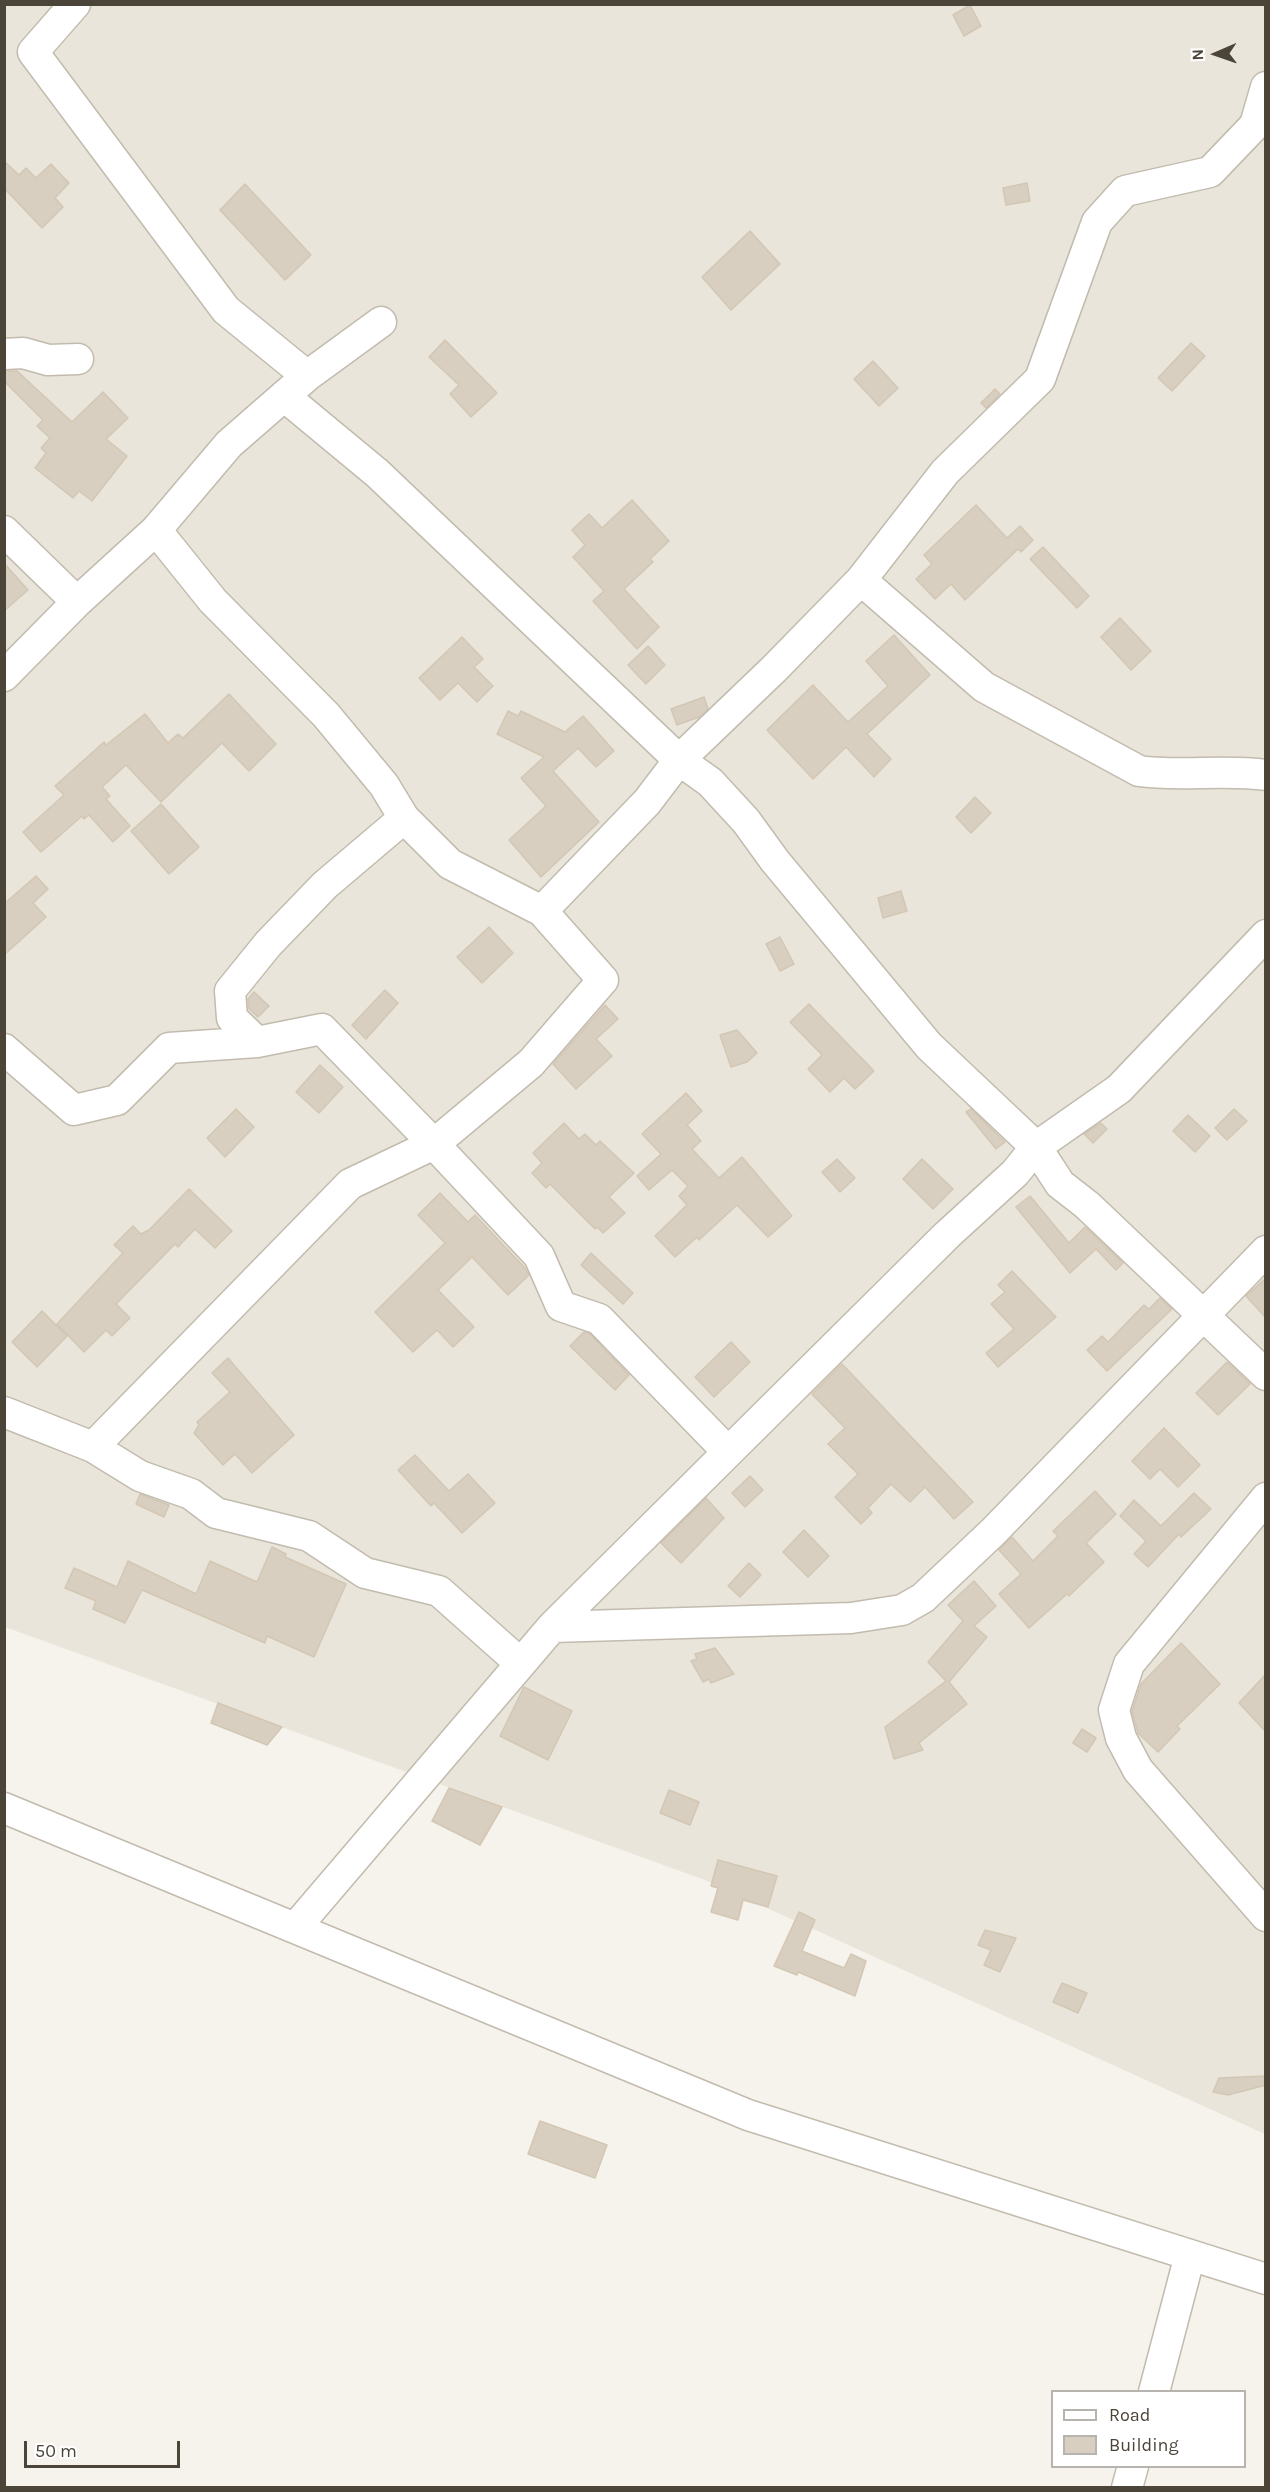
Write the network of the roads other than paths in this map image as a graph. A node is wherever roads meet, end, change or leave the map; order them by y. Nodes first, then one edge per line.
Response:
1 (75, 4) edge
2 (1266, 87) edge
3 (381, 322) dead end
4 (4, 354) edge
5 (78, 359) dead end
6 (307, 376) junction
7 (284, 396) junction
8 (156, 530) junction
9 (4, 531) edge
10 (861, 580) junction
11 (77, 602) junction
12 (4, 676) edge
13 (679, 760) junction
14 (1266, 776) edge
15 (404, 818) junction
16 (543, 911) junction
17 (1266, 935) edge
18 (257, 1042) junction
19 (4, 1049) edge
20 (434, 1143) junction
21 (1036, 1147) junction
22 (1266, 1251) edge
23 (1203, 1313) junction
24 (1266, 1375) edge
25 (4, 1412) edge
26 (93, 1447) junction
27 (728, 1452) junction
28 (1266, 1498) edge
29 (552, 1627) junction
30 (520, 1664) junction
31 (4, 1808) edge
32 (1266, 1916) edge
33 (296, 1927) junction
34 (1190, 2255) junction
35 (1266, 2279) edge
36 (1154, 2390) edge
37 (1132, 2468) edge
38 (1127, 2487) edge

1 - 6 street
2 - 10 street
3 - 6 street
4 - 5 street
6 - 7 street
7 - 8 street
7 - 13 street
8 - 11 street
8 - 15 street
9 - 11 street
10 - 13 street
10 - 14 street
11 - 12 street
13 - 16 street
13 - 21 street
15 - 16 street
15 - 18 street
16 - 20 street
17 - 21 street
18 - 19 street
18 - 20 street
20 - 26 street
20 - 27 street
21 - 23 street
21 - 27 street
22 - 23 street
23 - 24 street
23 - 29 street
25 - 26 street
26 - 30 street
27 - 29 street
28 - 32 street
29 - 30 street
30 - 33 street
31 - 33 street
33 - 34 street
34 - 35 street
34 - 36 street
37 - 38 street

